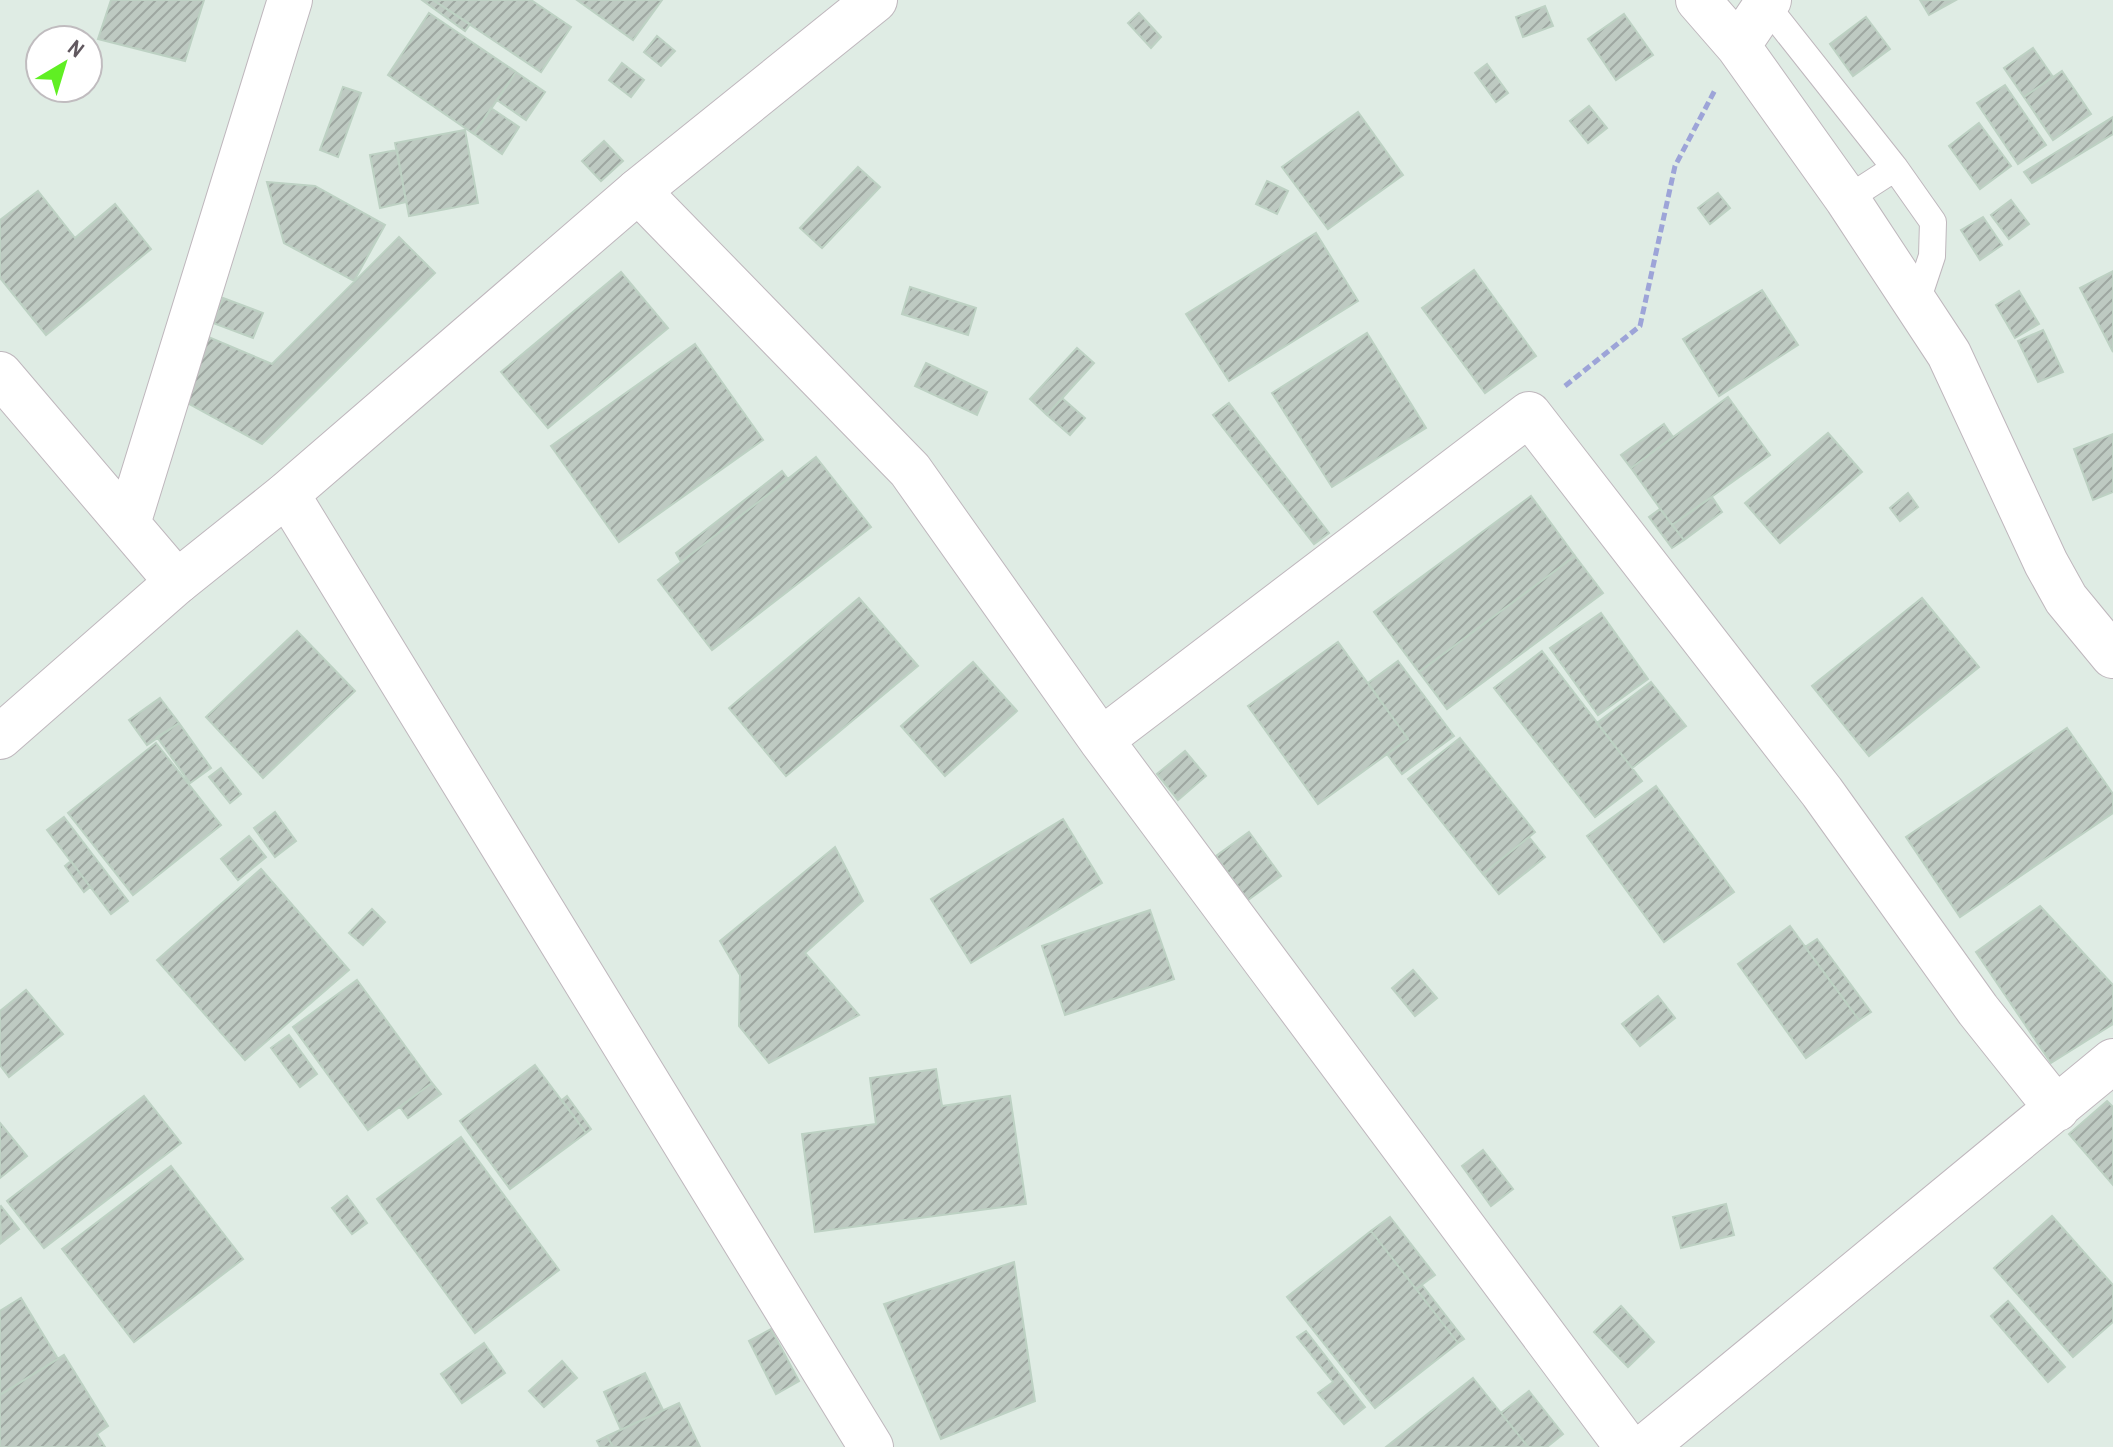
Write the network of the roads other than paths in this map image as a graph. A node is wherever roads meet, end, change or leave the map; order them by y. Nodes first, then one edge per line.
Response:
1 (290, 0) edge
2 (875, 0) edge
3 (1698, 0) edge
4 (1767, 2) edge
5 (1738, 46) junction
6 (1895, 168) junction
7 (638, 191) junction
8 (1847, 199) junction
9 (1916, 304) junction
10 (0, 374) edge
11 (287, 494) junction
12 (128, 524) junction
13 (177, 582) junction
14 (2113, 656) edge
15 (0, 737) edge
16 (1101, 740) junction
17 (2113, 1061) edge
18 (2057, 1109) junction
19 (871, 1447) edge
20 (1627, 1447) edge
21 (1645, 1447) edge

1 - 12 street
2 - 7 street
3 - 5 street
4 - 5 street
4 - 6 lane
5 - 8 street
6 - 8 lane
6 - 9 lane
7 - 11 street
7 - 16 street
8 - 9 street
9 - 14 street
10 - 12 street
11 - 13 street
11 - 19 street
12 - 13 street
13 - 15 street
16 - 18 street
16 - 20 street
17 - 18 street
18 - 21 street

